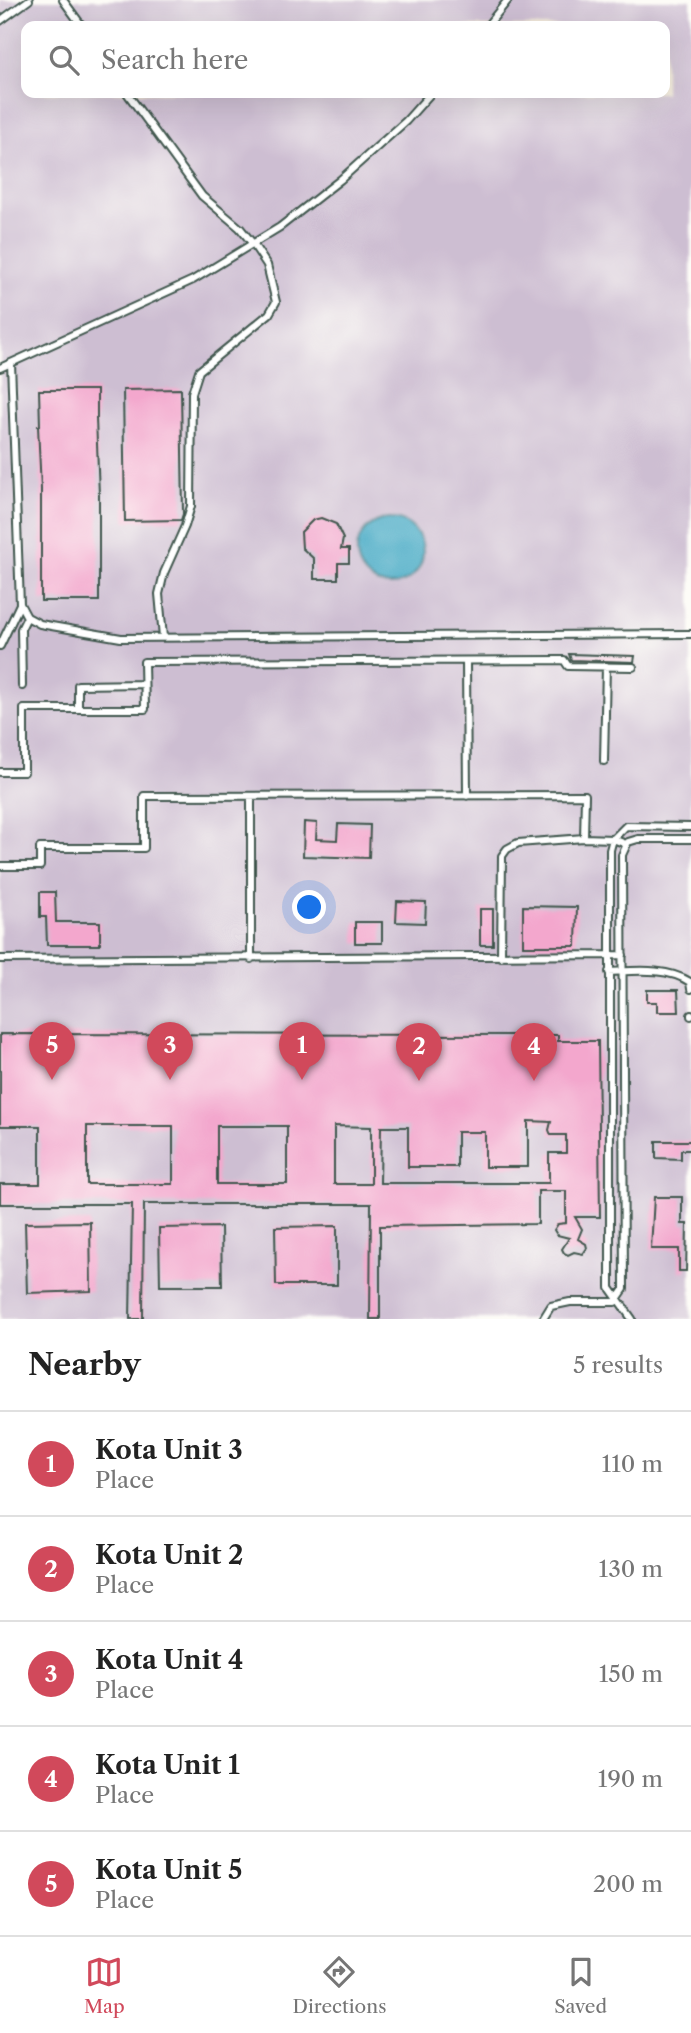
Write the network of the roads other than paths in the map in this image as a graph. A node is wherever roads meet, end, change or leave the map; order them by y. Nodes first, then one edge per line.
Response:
1 (29, 0) edge
2 (63, 0) edge
3 (505, 1) edge
4 (0, 21) edge
5 (78, 21) edge
6 (491, 21) edge
7 (131, 98) edge
8 (427, 98) edge
9 (253, 244) junction
10 (11, 363) junction
11 (0, 368) edge
12 (20, 604) junction
13 (27, 617) junction
14 (691, 634) edge
15 (163, 637) junction
16 (0, 646) edge
17 (466, 661) junction
18 (606, 666) junction
19 (633, 667) dead end
20 (145, 684) junction
21 (22, 686) dead end
22 (78, 709) junction
23 (604, 761) dead end
24 (0, 772) edge
25 (251, 796) junction
26 (467, 796) junction
27 (691, 827) edge
28 (584, 838) junction
29 (613, 839) junction
30 (691, 839) edge
31 (626, 844) junction
32 (0, 866) edge
33 (609, 955) junction
34 (623, 955) junction
35 (501, 957) junction
36 (251, 958) junction
37 (0, 959) edge
38 (609, 972) junction
39 (624, 972) junction
40 (691, 989) edge
41 (619, 1298) junction
42 (543, 1319) edge
43 (632, 1319) edge

1 - 4 lane
2 - 5 lane
3 - 6 lane
7 - 9 lane
8 - 9 lane
9 - 10 lane
9 - 15 lane
10 - 11 lane
10 - 12 lane
12 - 13 lane
12 - 16 lane
13 - 15 lane
13 - 21 lane
14 - 15 lane
17 - 18 lane
17 - 20 lane
17 - 26 lane
18 - 19 lane
18 - 23 lane
20 - 22 lane
20 - 22 lane
22 - 24 lane
25 - 26 lane
25 - 32 lane
25 - 36 lane
26 - 28 lane
27 - 29 lane
28 - 29 lane
28 - 35 lane
29 - 31 lane
29 - 33 lane
30 - 31 lane
31 - 34 lane
33 - 34 lane
33 - 35 lane
33 - 38 lane
34 - 39 lane
35 - 36 lane
36 - 37 lane
38 - 39 lane
38 - 41 lane
39 - 40 lane
39 - 41 lane
41 - 42 lane
41 - 43 lane

